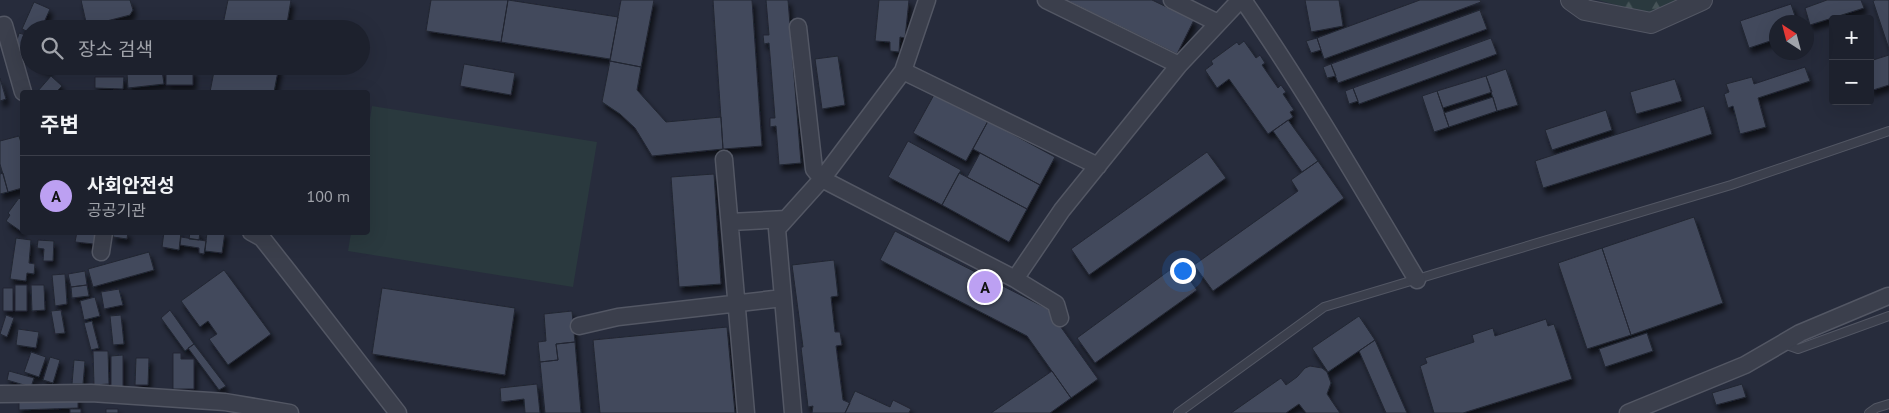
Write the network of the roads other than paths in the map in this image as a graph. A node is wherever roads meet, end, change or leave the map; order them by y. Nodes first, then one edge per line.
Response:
1 (927, 0) edge
2 (1046, 0) edge
3 (1172, 0) edge
4 (1241, 0) edge
5 (1570, 0) edge
6 (1702, 0) edge
7 (1218, 23) junction
8 (0, 26) edge
9 (798, 27) dead end
10 (1179, 64) junction
11 (903, 71) junction
12 (22, 90) edge
13 (1889, 131) edge
14 (724, 159) dead end
15 (1098, 166) junction
16 (822, 179) junction
17 (786, 219) junction
18 (730, 222) junction
19 (104, 235) edge
20 (256, 235) edge
21 (101, 252) dead end
22 (1015, 279) junction
23 (1417, 280) junction
24 (1888, 296) edge
25 (783, 298) junction
26 (738, 303) junction
27 (1889, 316) edge
28 (1060, 318) dead end
29 (579, 326) dead end
30 (1782, 343) junction
31 (0, 394) edge
32 (1889, 404) edge
33 (290, 413) edge
34 (398, 413) edge
35 (746, 413) edge
36 (793, 413) edge
37 (1178, 413) edge
38 (1628, 413) edge
39 (1869, 413) edge

1 - 11 street
2 - 10 street
3 - 7 street
4 - 7 street
4 - 23 street
5 - 6 street
7 - 10 street
8 - 12 street
9 - 16 street
10 - 15 street
11 - 15 street
11 - 16 street
13 - 23 lane
14 - 18 street
15 - 22 street
16 - 17 street
16 - 22 street
17 - 18 street
17 - 25 street
18 - 26 street
19 - 21 street
20 - 34 street
22 - 28 street
23 - 37 lane
24 - 30 street
25 - 26 street
25 - 36 street
26 - 29 street
26 - 35 street
27 - 30 lane
30 - 38 street
31 - 33 street
32 - 39 lane

